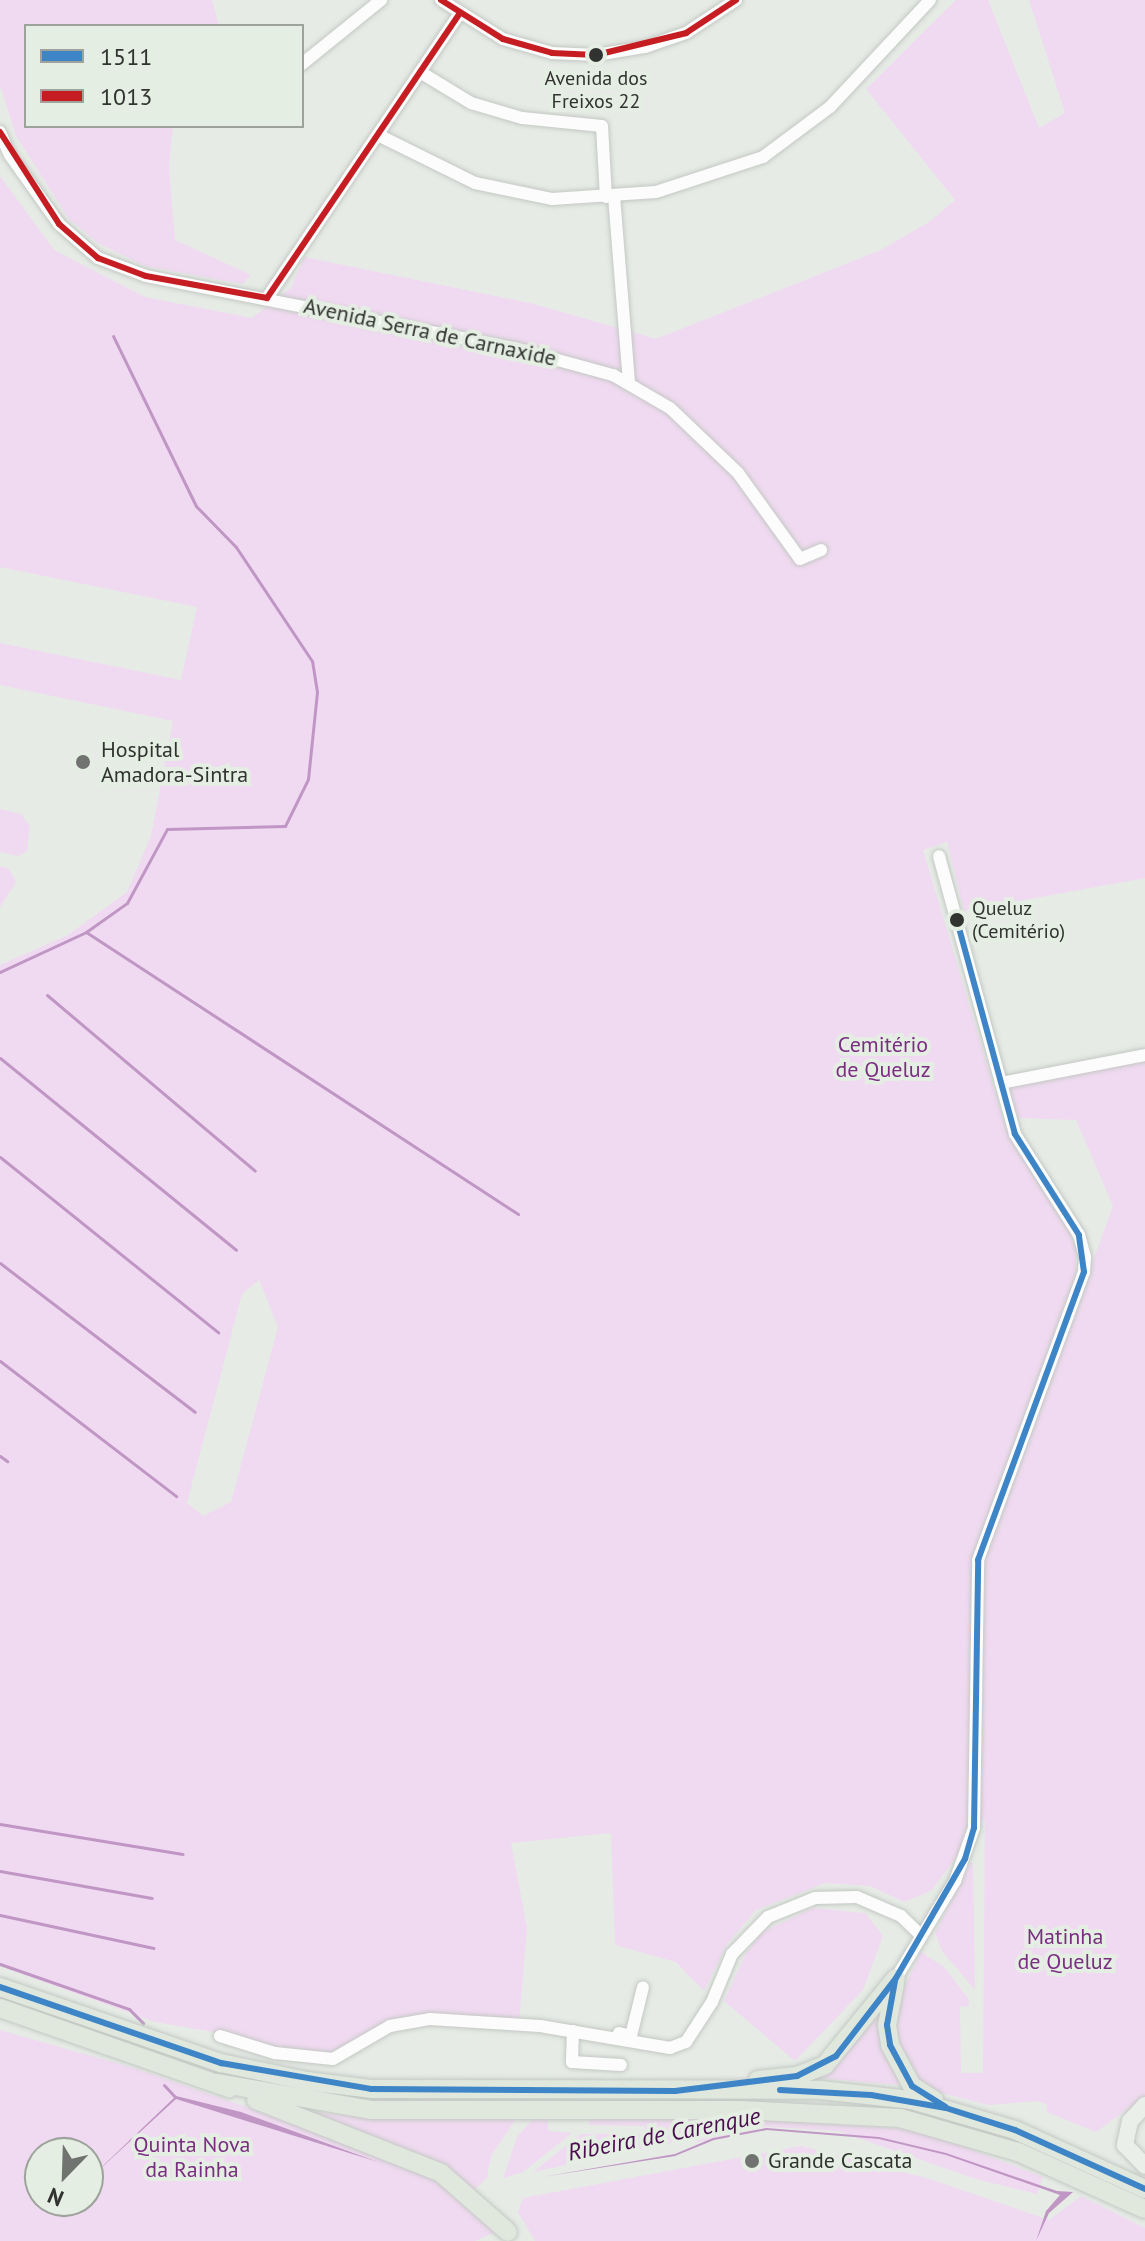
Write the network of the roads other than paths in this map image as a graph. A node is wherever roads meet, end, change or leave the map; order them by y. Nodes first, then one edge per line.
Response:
1 (381, 0) edge
2 (441, 0) edge
3 (736, 0) edge
4 (930, 0) edge
5 (459, 14) junction
6 (304, 62) edge
7 (420, 72) junction
8 (0, 132) edge
9 (378, 135) junction
10 (610, 197) junction
11 (267, 298) junction
12 (629, 383) junction
13 (821, 550) dead end
14 (939, 856) dead end
15 (1145, 1055) edge
16 (1001, 1083) junction
17 (921, 1935) junction
18 (896, 1978) junction
19 (0, 1987) edge
20 (643, 1987) dead end
21 (0, 2008) edge
22 (601, 2028) dead end
23 (573, 2031) junction
24 (220, 2036) dead end
25 (621, 2065) dead end
26 (218, 2083) junction
27 (675, 2091) junction
28 (1145, 2105) edge
29 (946, 2108) junction
30 (1145, 2166) edge
31 (1145, 2189) edge
32 (1145, 2209) edge
33 (511, 2236) edge

1 - 6 street
2 - 5 street
3 - 5 street
4 - 10 street
5 - 7 street
7 - 9 street
7 - 10 street
8 - 11 street, Avenida Serra de Carnaxide
9 - 10 street
9 - 11 street
10 - 12 street
11 - 12 street, Avenida Serra de Carnaxide
12 - 13 street, Avenida Serra de Carnaxide
14 - 16 street
15 - 16 street
16 - 17 street
17 - 18 street
17 - 23 street
18 - 27 highway
18 - 29 highway
19 - 27 highway
20 - 22 street
21 - 26 highway
23 - 24 street
23 - 25 street
26 - 32 highway
26 - 33 highway
27 - 29 highway
28 - 30 main road
29 - 31 highway

